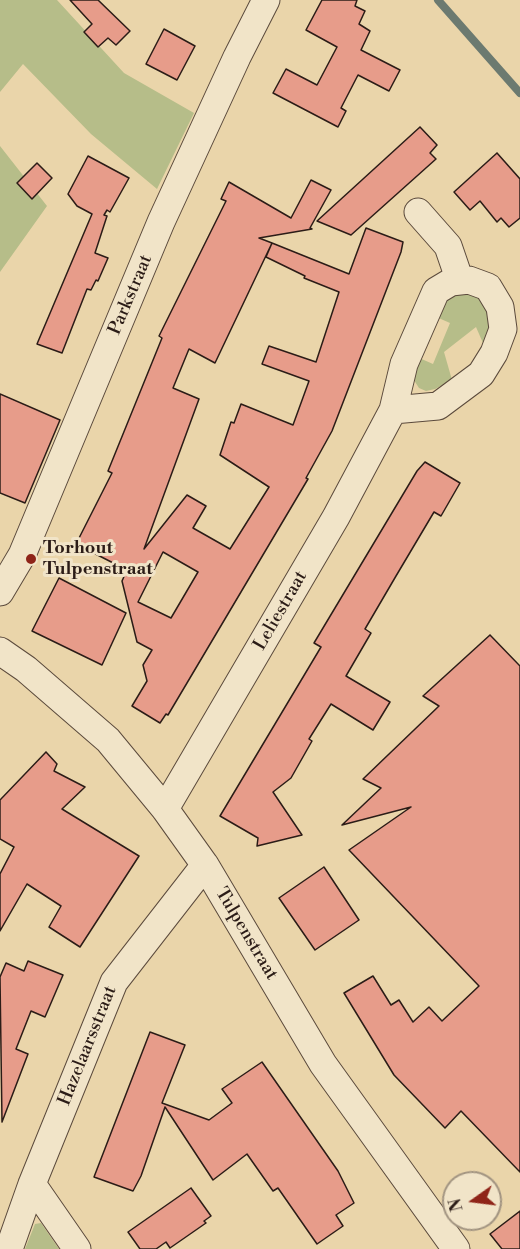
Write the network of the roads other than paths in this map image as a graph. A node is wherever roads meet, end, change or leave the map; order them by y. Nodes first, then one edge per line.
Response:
1 (266, 0) edge
2 (418, 212) dead end
3 (460, 281) junction
4 (393, 410) junction
5 (0, 592) edge
6 (0, 651) edge
7 (165, 809) junction
8 (205, 865) junction
9 (32, 1184) junction
10 (9, 1249) edge
11 (77, 1249) edge
12 (456, 1249) edge

1 - 5 street, Parkstraat
2 - 3 street
3 - 4 street, Leliestraat
3 - 4 street
4 - 7 street, Leliestraat
6 - 7 street, Tulpenstraat
7 - 8 street, Tulpenstraat
8 - 9 street, Hazelaarsstraat
8 - 12 street, Tulpenstraat
9 - 10 street, Hazelaarsstraat
9 - 11 street

